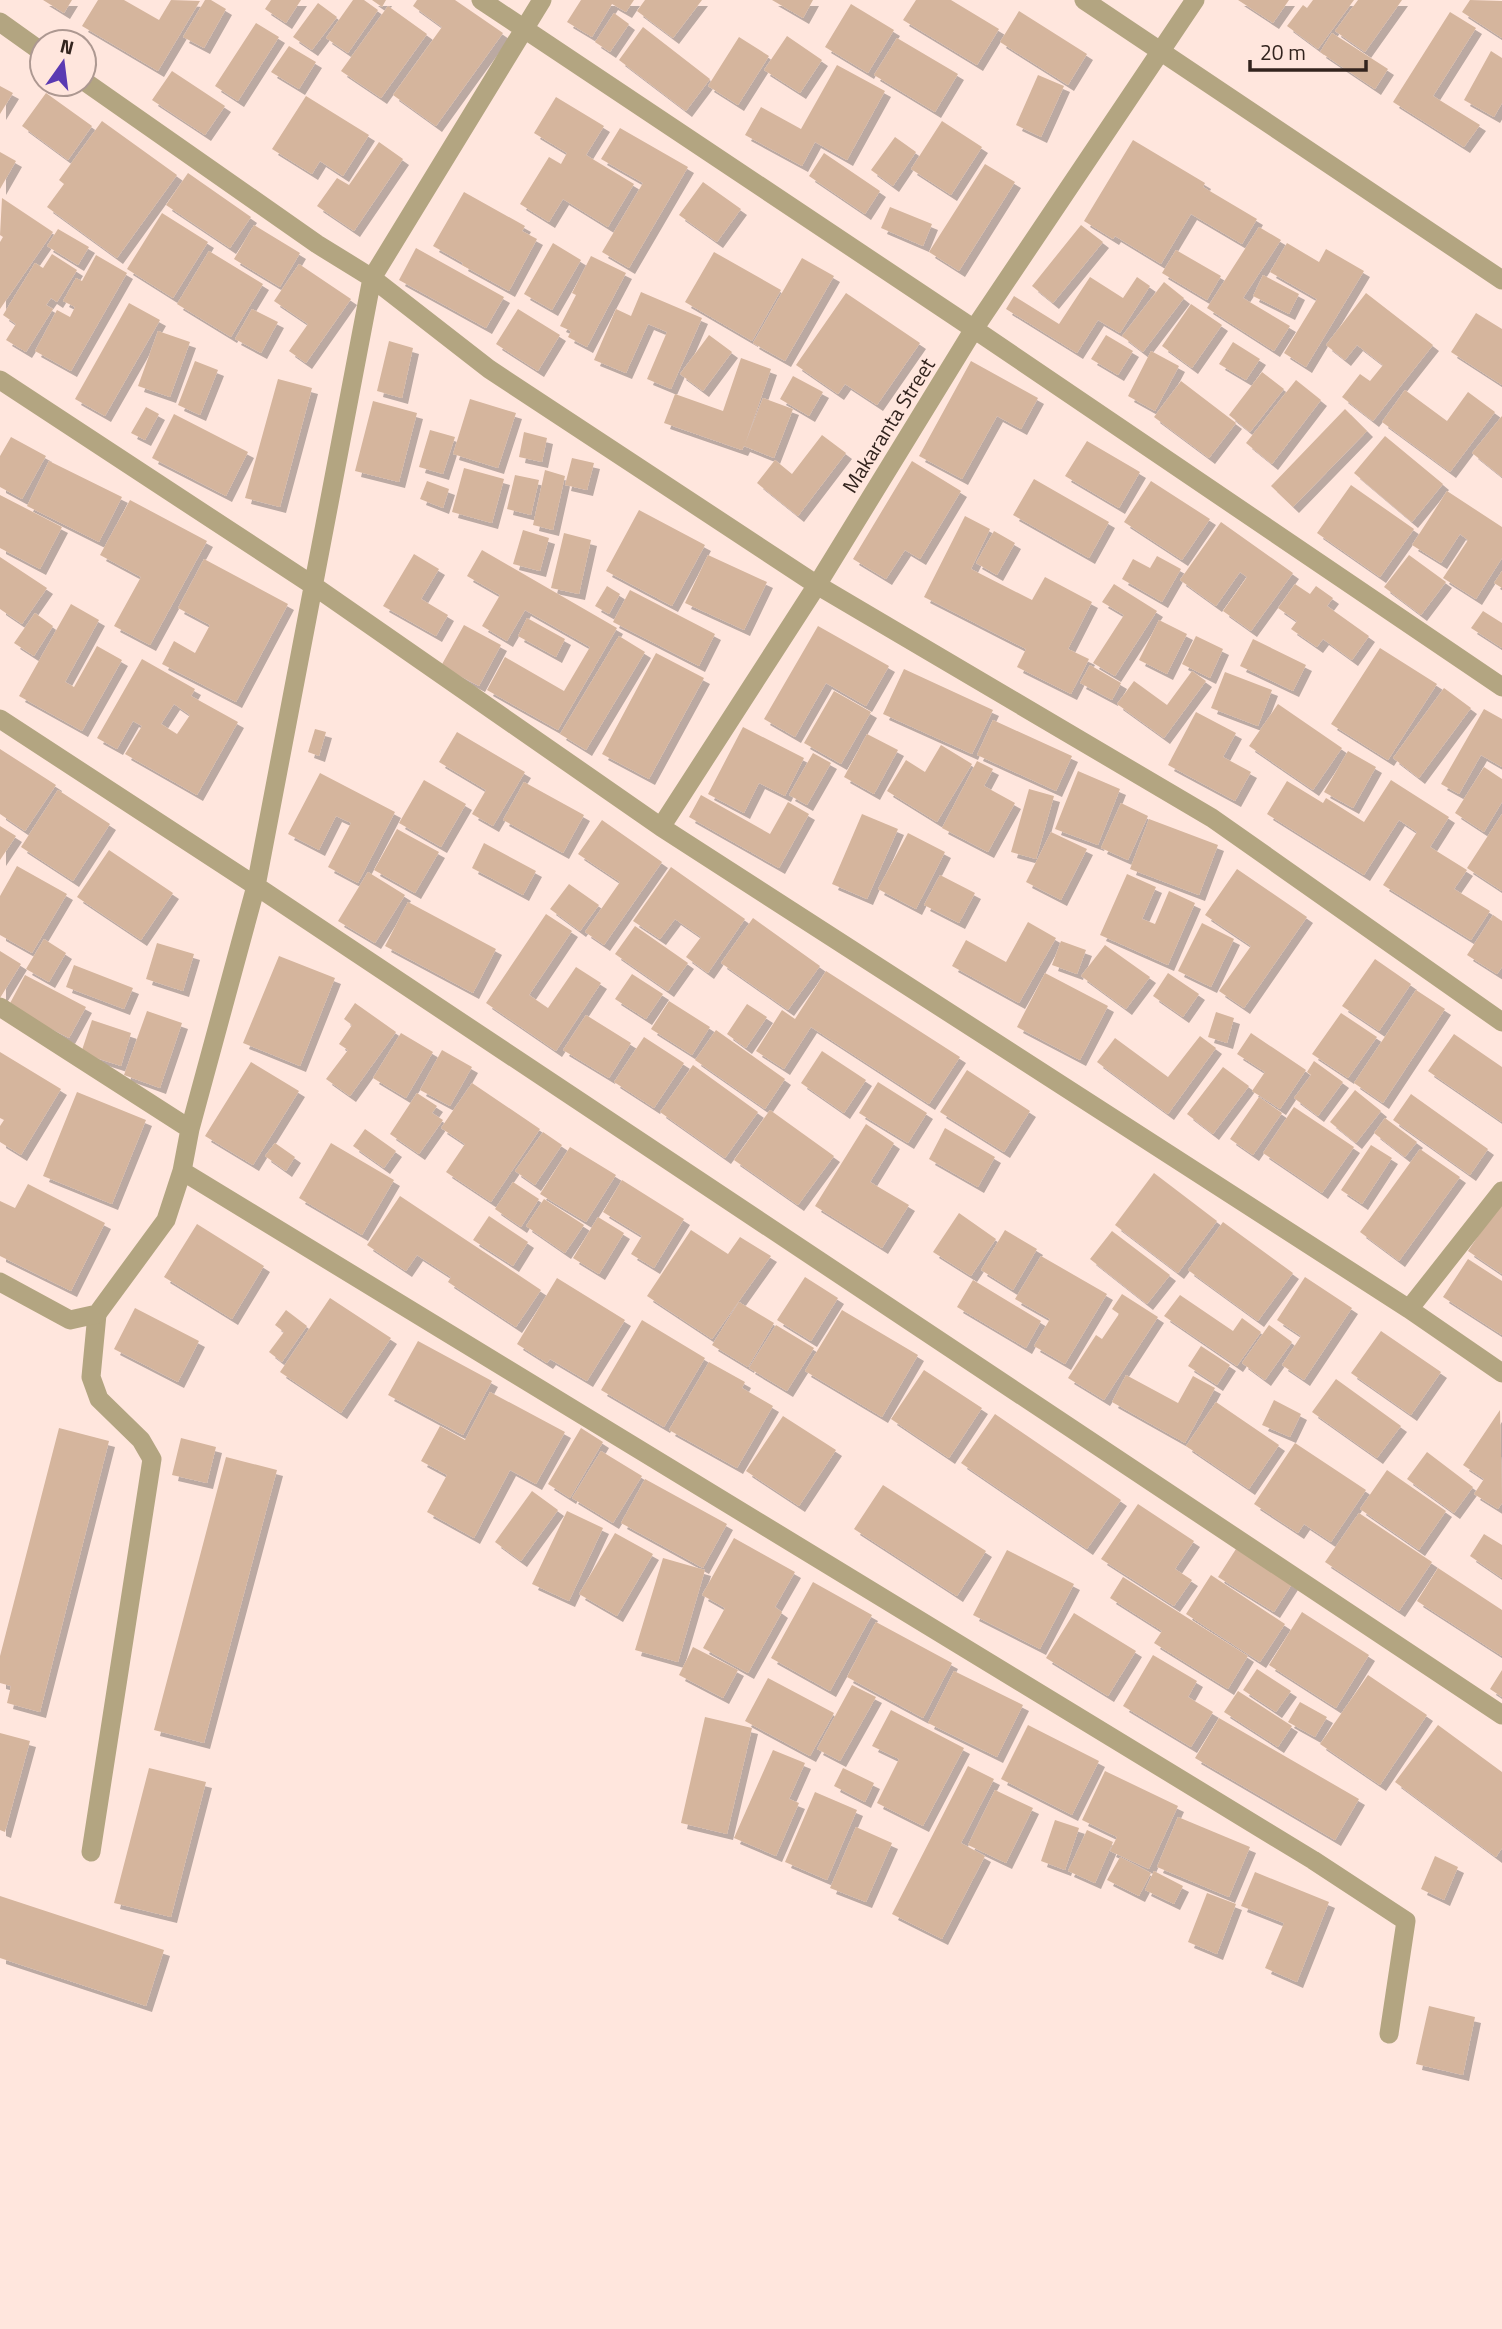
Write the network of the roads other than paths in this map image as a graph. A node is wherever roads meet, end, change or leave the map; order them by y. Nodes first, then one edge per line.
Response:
1 (481, 0) edge
2 (542, 0) edge
3 (1084, 0) edge
4 (1195, 0) edge
5 (0, 22) edge
6 (523, 29) junction
7 (28, 42) edge
8 (1161, 52) junction
9 (98, 91) edge
10 (372, 278) junction
11 (1502, 280) edge
12 (974, 329) junction
13 (0, 380) edge
14 (817, 585) junction
15 (314, 586) junction
16 (1502, 687) edge
17 (0, 719) edge
18 (661, 827) junction
19 (256, 886) junction
20 (0, 1007) edge
21 (1502, 1022) edge
22 (190, 1129) junction
23 (183, 1171) junction
24 (1502, 1191) edge
25 (0, 1282) edge
26 (1409, 1309) junction
27 (97, 1314) junction
28 (1502, 1373) edge
29 (1502, 1715) edge
30 (91, 1852) dead end
31 (1389, 2034) dead end

1 - 6 street
2 - 6 street
3 - 8 street
4 - 8 street, Makaranta Street
5 - 7 street
6 - 10 street
6 - 12 street
8 - 11 street
8 - 12 street, Makaranta Street
9 - 10 street
10 - 14 street
10 - 15 street
12 - 14 street, Makaranta Street
12 - 16 street
13 - 15 street
14 - 18 street, Makaranta Street
14 - 21 street
15 - 18 street
15 - 19 street
17 - 19 street
18 - 26 street
19 - 22 street
19 - 29 street
20 - 22 street
22 - 23 street
23 - 27 street
23 - 31 street
24 - 26 street
25 - 27 street
26 - 28 street
27 - 30 street

